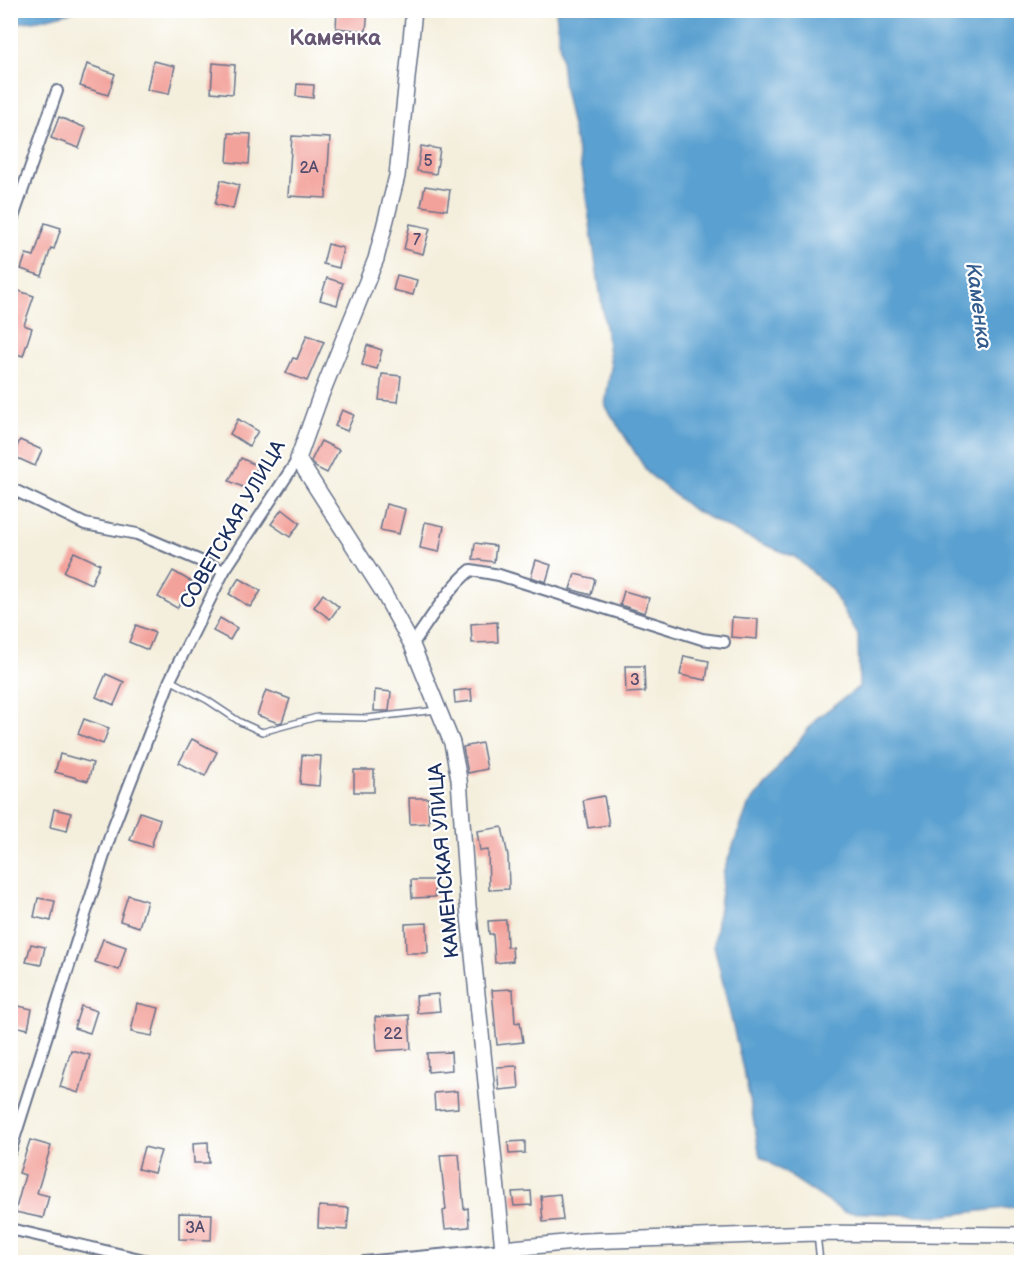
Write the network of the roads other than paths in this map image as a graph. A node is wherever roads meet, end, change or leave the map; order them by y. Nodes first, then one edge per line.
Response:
1 (414, 10) edge
2 (57, 91) dead end
3 (10, 226) edge
4 (298, 459) junction
5 (10, 488) edge
6 (224, 571) junction
7 (724, 642) dead end
8 (412, 645) junction
9 (170, 680) junction
10 (439, 709) junction
11 (10, 1152) edge
12 (10, 1229) edge
13 (816, 1233) junction
14 (1022, 1235) edge
15 (503, 1256) edge
16 (153, 1263) edge
17 (364, 1263) edge
18 (820, 1263) edge

1 - 4 street, СОВЕТСКАЯ УЛИЦА
2 - 3 street
4 - 6 street, СОВЕТСКАЯ УЛИЦА
4 - 8 street, КАМЕНСКАЯ УЛИЦА
5 - 6 street
6 - 9 street, СОВЕТСКАЯ УЛИЦА
7 - 8 street
8 - 10 street, КАМЕНСКАЯ УЛИЦА
9 - 10 lane
9 - 11 street, СОВЕТСКАЯ УЛИЦА
10 - 15 street, КАМЕНСКАЯ УЛИЦА
12 - 16 street
13 - 14 street
13 - 15 street
13 - 18 lane
15 - 17 street

